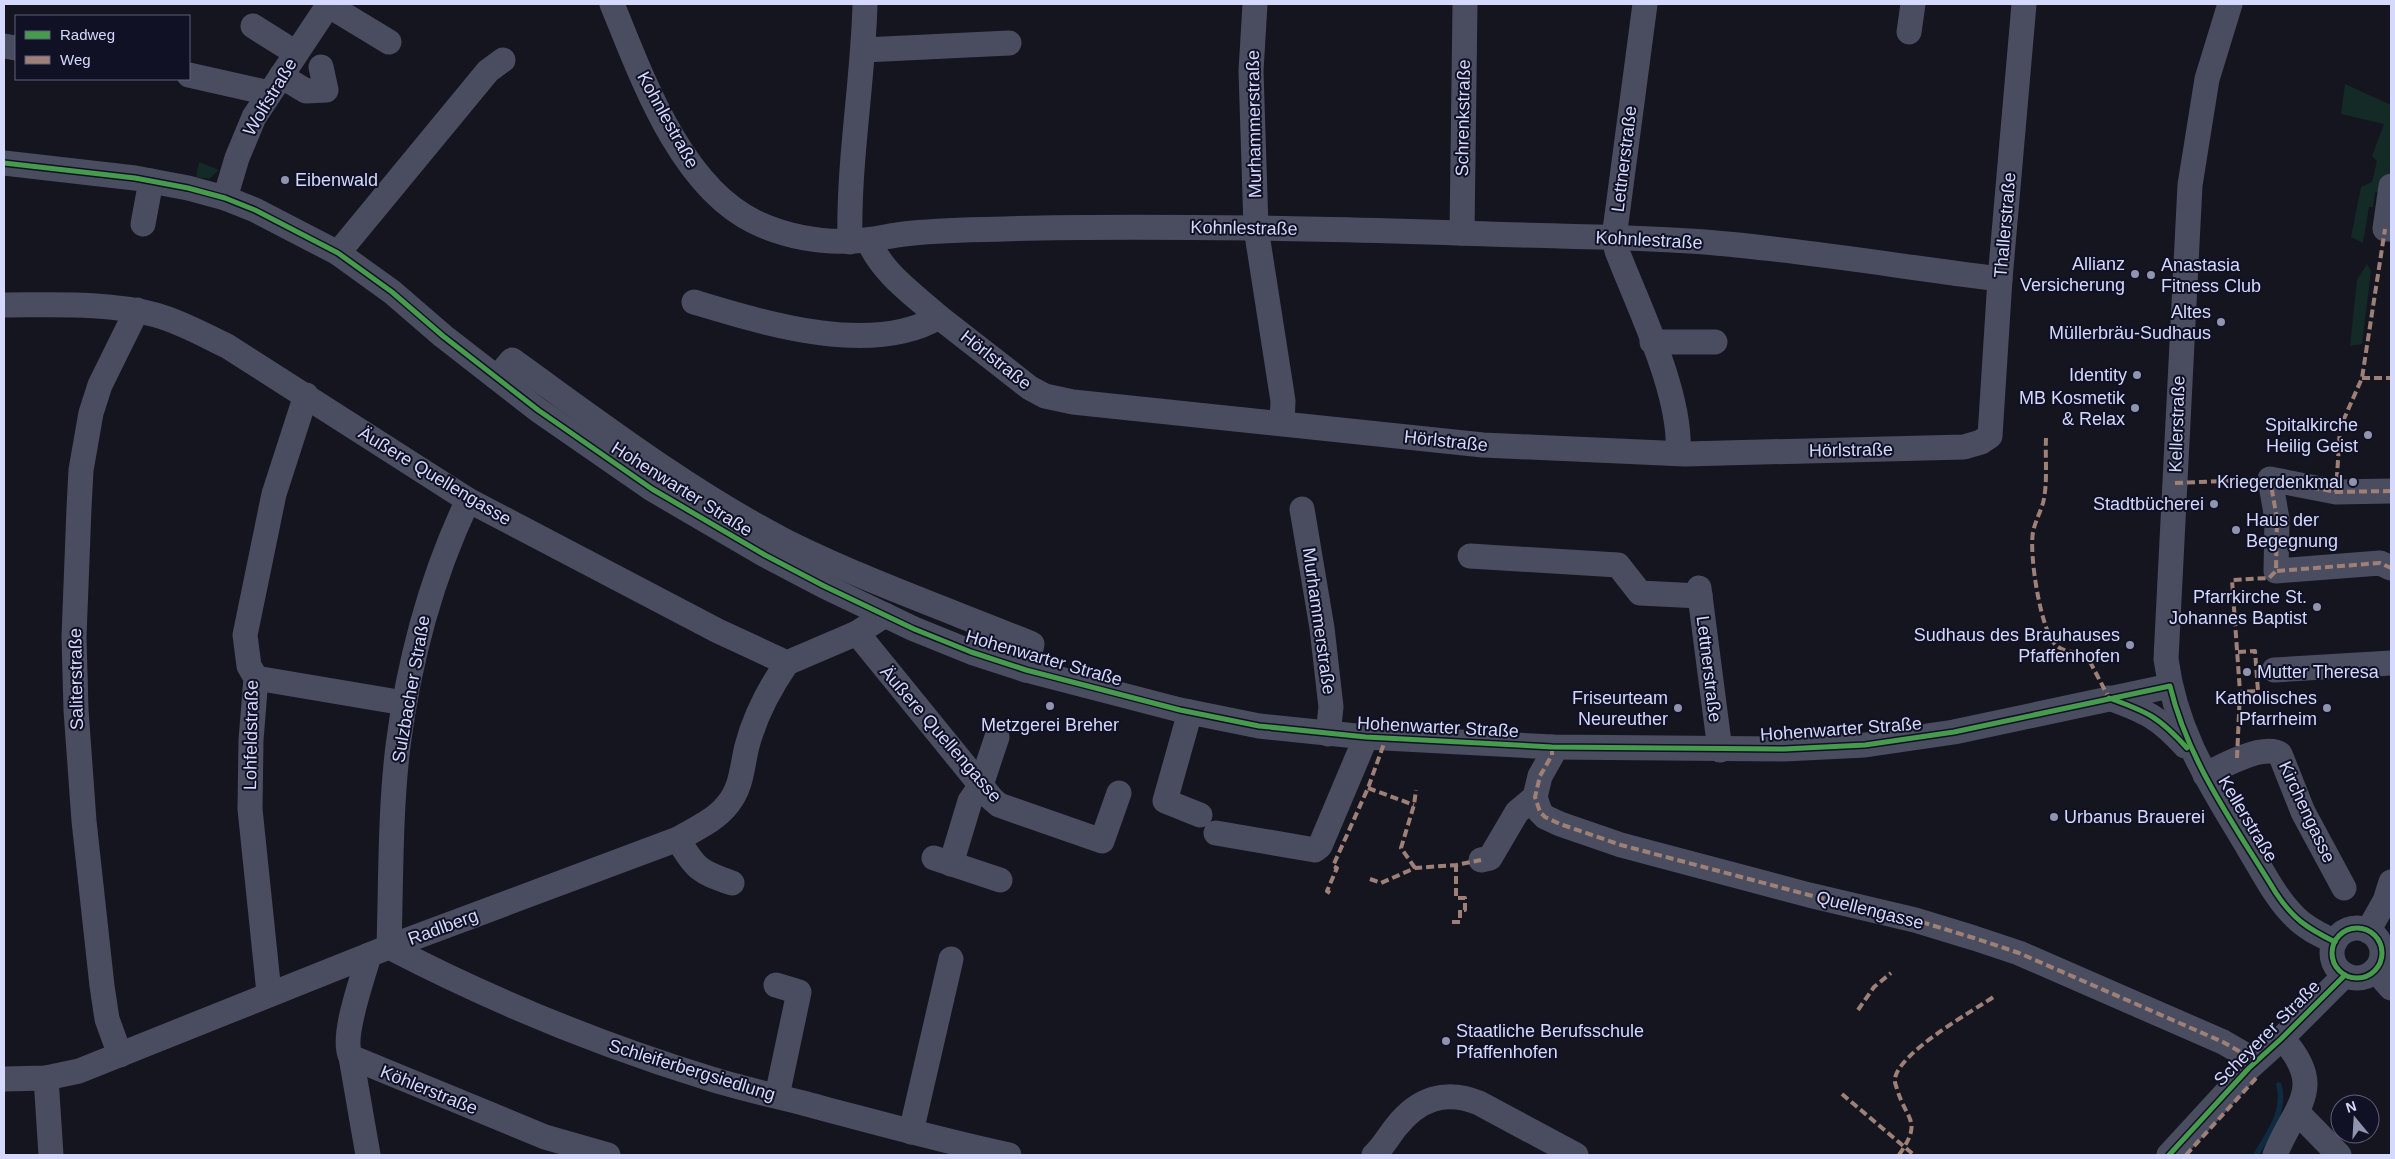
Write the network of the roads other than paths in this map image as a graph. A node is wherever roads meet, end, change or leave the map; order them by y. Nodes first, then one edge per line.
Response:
1 (329, 4) edge
2 (612, 4) edge
3 (865, 4) edge
4 (1255, 4) edge
5 (1465, 4) edge
6 (1645, 4) edge
7 (1913, 4) edge
8 (2024, 4) edge
9 (2230, 4) edge
10 (254, 26) dead end
11 (1909, 32) dead end
12 (389, 42) dead end
13 (1009, 44) dead end
14 (864, 50) junction
15 (296, 53) junction
16 (504, 60) dead end
17 (322, 67) dead end
18 (190, 75) edge
19 (275, 84) junction
20 (4, 163) edge
21 (151, 181) junction
22 (2391, 186) edge
23 (225, 198) junction
24 (144, 224) dead end
25 (1256, 228) junction
26 (2388, 229) edge
27 (1462, 233) junction
28 (1614, 238) junction
29 (859, 241) junction
30 (338, 253) junction
31 (2000, 279) junction
32 (694, 302) dead end
33 (4, 305) edge
34 (137, 310) junction
35 (940, 317) junction
36 (1652, 342) junction
37 (1715, 342) dead end
38 (497, 378) junction
39 (306, 395) junction
40 (1282, 423) junction
41 (1981, 442) joint
42 (1678, 453) junction
43 (2391, 491) edge
44 (468, 500) junction
45 (1302, 508) dead end
46 (1470, 556) dead end
47 (2391, 568) edge
48 (885, 615) junction
49 (857, 633) junction
50 (787, 663) junction
51 (2391, 663) edge
52 (1026, 670) junction
53 (2274, 670) dead end
54 (256, 678) junction
55 (2170, 686) junction
56 (2108, 698) junction
57 (404, 703) junction
58 (1190, 712) junction
59 (1328, 734) junction
60 (997, 737) dead end
61 (1366, 737) junction
62 (1552, 748) junction
63 (1720, 750) junction
64 (2199, 765) junction
65 (981, 785) junction
66 (1119, 793) dead end
67 (1535, 797) junction
68 (678, 839) junction
69 (1481, 860) dead end
70 (1000, 880) dead end
71 (2391, 882) edge
72 (732, 883) dead end
73 (2344, 888) dead end
74 (2335, 942) junction
75 (379, 951) junction
76 (2381, 957) edge
77 (951, 958) dead end
78 (2345, 975) junction
79 (776, 985) dead end
80 (269, 993) junction
81 (2282, 1038) junction
82 (120, 1055) junction
83 (351, 1057) junction
84 (2254, 1063) junction
85 (46, 1078) junction
86 (4, 1079) edge
87 (777, 1096) junction
88 (2298, 1113) junction
89 (910, 1132) junction
90 (544, 1146) edge
91 (51, 1155) edge
92 (368, 1155) edge
93 (608, 1155) edge
94 (1009, 1155) edge
95 (1374, 1155) edge
96 (1576, 1155) edge
97 (2169, 1155) edge
98 (2274, 1155) edge
99 (2339, 1155) edge

1 - 12 street
1 - 15 street, Wolfstraße
2 - 29 street, Kohnlestraße
3 - 14 street
4 - 25 street, Murhammerstraße
5 - 27 street, Schrenkstraße
6 - 28 street, Lettnerstraße
7 - 11 street
8 - 31 street, Thallerstraße
9 - 55 street, Kellerstraße
10 - 15 street
13 - 14 street
14 - 29 street
15 - 19 street, Wolfstraße
16 - 30 street
17 - 19 street
18 - 19 street
19 - 23 street, Wolfstraße
20 - 21 street, Hohenwarter Straße
21 - 23 street, Hohenwarter Straße
21 - 24 street
22 - 26 street
23 - 30 street, Hohenwarter Straße
25 - 27 street, Kohnlestraße
25 - 29 street, Kohnlestraße
25 - 40 street, Murhammerstraße
27 - 28 street, Kohnlestraße
28 - 31 street, Kohnlestraße
28 - 36 street, Lettnerstraße
29 - 35 street, Hörlstraße
30 - 38 street, Hohenwarter Straße
31 - 41 street, Thallerstraße
32 - 35 street
33 - 34 street, Äußere Quellengasse
34 - 39 street, Äußere Quellengasse
34 - 82 street, Saliterstraße
35 - 40 street, Hörlstraße
36 - 37 street
36 - 42 street, Lettnerstraße
38 - 48 street, Hohenwarter Straße
38 - 52 street, Hohenwarter Straße
39 - 44 street, Äußere Quellengasse
39 - 54 street, Lohfeldstraße
40 - 42 street, Hörlstraße
41 - 42 street, Hörlstraße
43 - 47 street
44 - 50 street, Äußere Quellengasse
44 - 57 street, Sulzbacher Straße
45 - 59 street, Murhammerstraße
46 - 63 street, Lettnerstraße
48 - 49 street
48 - 52 street, Hohenwarter Straße
49 - 50 street
49 - 65 street, Äußere Quellengasse
50 - 68 street, Radlberg
51 - 53 street
52 - 58 street, Hohenwarter Straße
54 - 57 street
54 - 80 street, Lohfeldstraße
55 - 56 street, Hohenwarter Straße
55 - 64 street, Kellerstraße
56 - 63 street, Hohenwarter Straße
56 - 64 street
57 - 75 street, Sulzbacher Straße
58 - 59 street, Hohenwarter Straße
58 - 61 street
59 - 61 street, Hohenwarter Straße
60 - 65 street
61 - 62 street, Hohenwarter Straße
62 - 63 street, Hohenwarter Straße
62 - 67 street
64 - 73 street, Kirchengasse
64 - 74 street, Kellerstraße
65 - 66 street, Äußere Quellengasse
65 - 70 street
67 - 69 street
67 - 84 street, Quellengasse
68 - 72 street
68 - 75 street, Radlberg
71 - 76 street
74 - 76 street
74 - 78 street
75 - 80 street, Radlberg
75 - 83 street
75 - 87 street, Schleiferbergsiedlung
76 - 78 street
77 - 89 street
78 - 81 street, Scheyerer Straße
79 - 87 street
80 - 82 street, Radlberg
81 - 84 street, Scheyerer Straße
81 - 88 street
82 - 85 street, Radlberg
83 - 90 street, Köhlerstraße
83 - 92 street
84 - 97 street, Scheyerer Straße
85 - 86 street, Radlberg
85 - 91 street
87 - 89 street, Schleiferbergsiedlung
88 - 98 street
88 - 99 street
89 - 94 street, Schleiferbergsiedlung
90 - 93 street, Köhlerstraße
95 - 96 street

